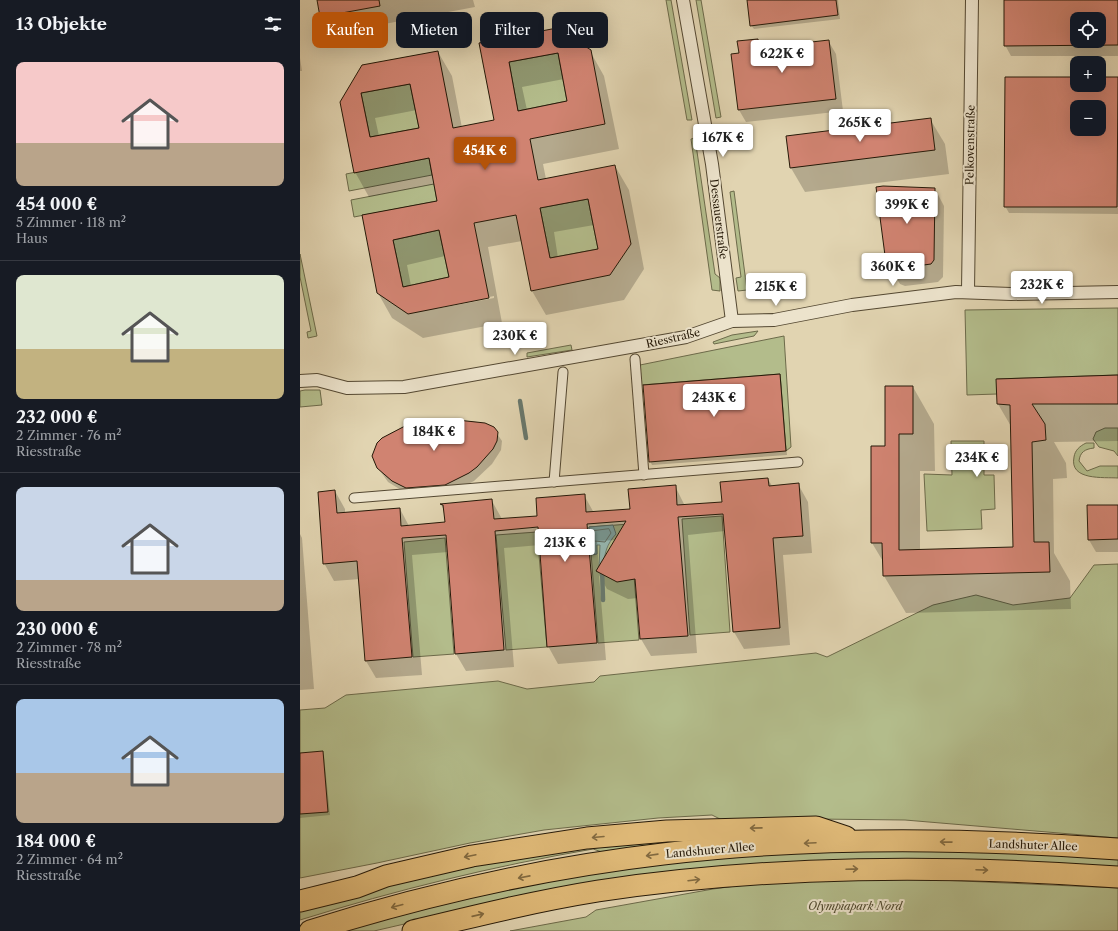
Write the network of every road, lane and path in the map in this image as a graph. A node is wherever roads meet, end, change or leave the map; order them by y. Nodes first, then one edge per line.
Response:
1 (683, 0) edge
2 (972, 0) edge
3 (968, 291) junction
4 (1118, 292) edge
5 (732, 321) junction
6 (635, 359) dead end
7 (563, 372) dead end
8 (300, 381) edge
9 (798, 462) dead end
10 (644, 475) junction
11 (554, 482) junction
12 (354, 498) dead end
13 (862, 842) junction
14 (1118, 849) edge
15 (386, 876) junction
16 (1118, 877) edge
17 (300, 889) edge
18 (300, 900) edge
19 (310, 931) edge
20 (414, 931) edge

1 - 5 street, Dessauerstraße
2 - 3 street, Pelkovenstraße
3 - 4 street, Riesstraße
3 - 5 street, Riesstraße
5 - 8 street, Riesstraße
6 - 10 street
7 - 11 street
9 - 10 street
10 - 11 street
11 - 12 street
14 -> 13 highway, Landshuter Allee
13 -> 15 highway
13 -> 19 highway, Landshuter Allee
15 - 17 highway
15 - 18 highway
20 -> 16 highway

